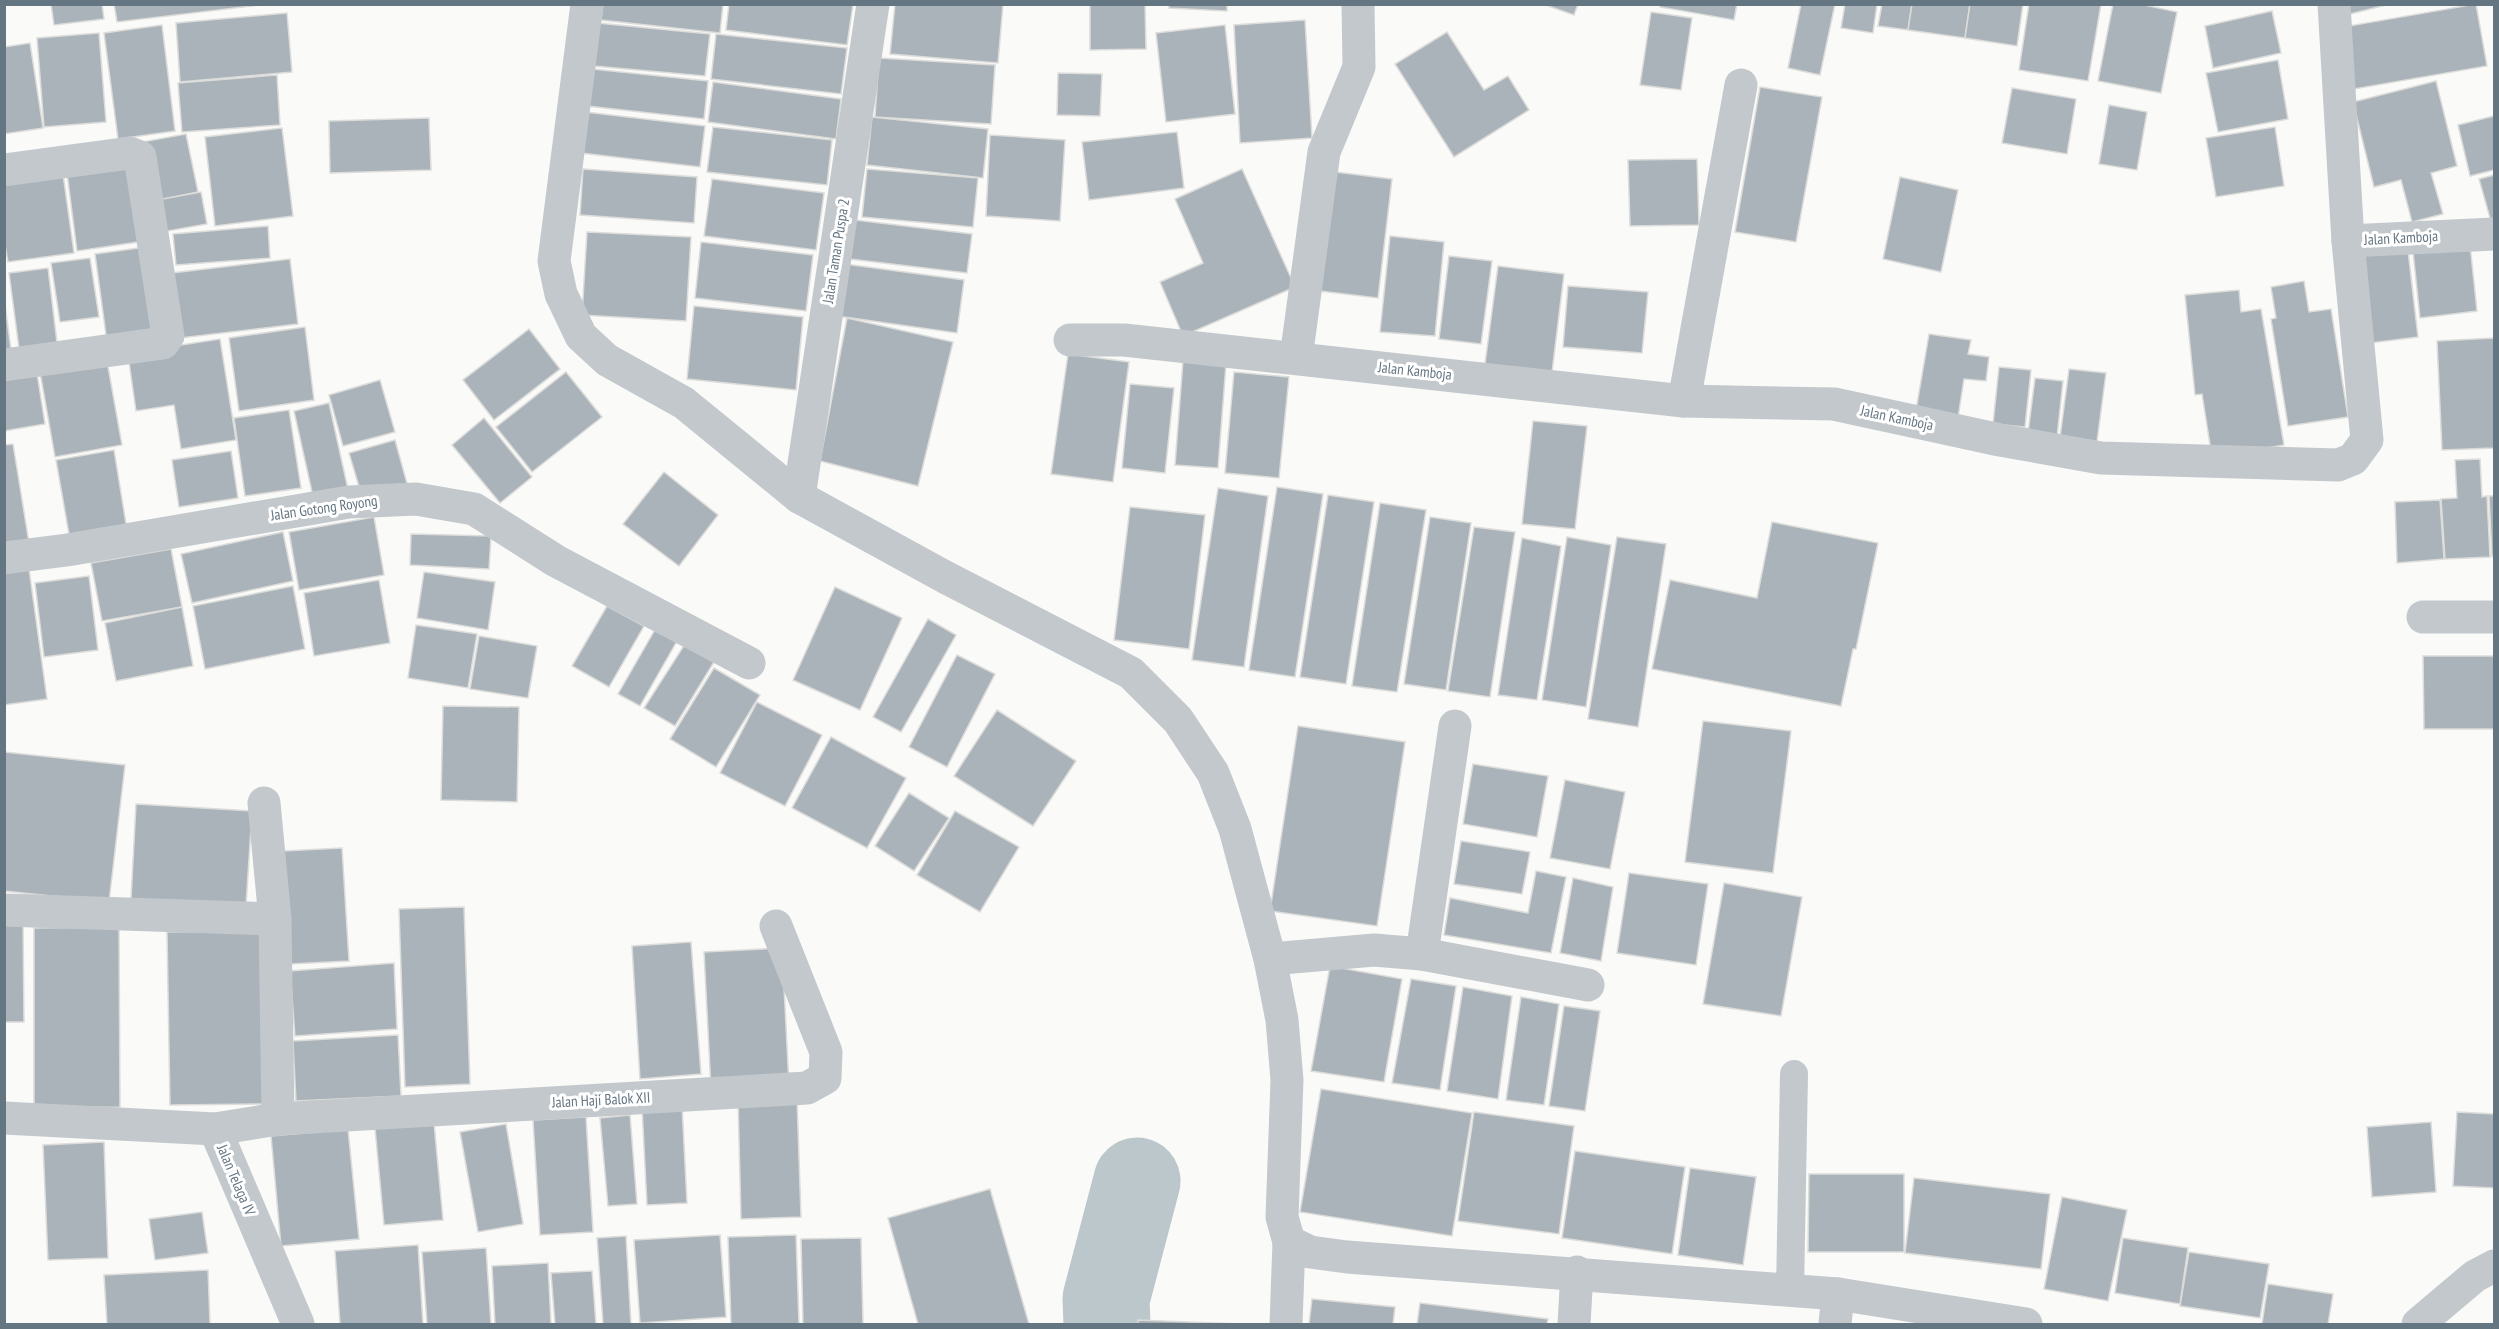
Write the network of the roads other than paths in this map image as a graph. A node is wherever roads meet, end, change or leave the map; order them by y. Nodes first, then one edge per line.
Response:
1 (586, 4) edge
2 (873, 4) edge
3 (1358, 4) edge
4 (2334, 4) edge
5 (1741, 85) dead end
6 (4, 170) edge
7 (2494, 234) edge
8 (2348, 241) junction
9 (1070, 340) dead end
10 (1296, 358) junction
11 (4, 365) edge
12 (1684, 401) junction
13 (799, 496) junction
14 (4, 558) edge
15 (2423, 617) dead end
16 (2494, 617) edge
17 (749, 663) dead end
18 (1455, 726) dead end
19 (264, 803) dead end
20 (4, 910) edge
21 (275, 919) junction
22 (776, 926) dead end
23 (1422, 954) junction
24 (1270, 959) junction
25 (1588, 985) dead end
26 (1794, 1074) dead end
27 (4, 1118) edge
28 (278, 1119) junction
29 (215, 1129) junction
30 (1289, 1242) junction
31 (2494, 1266) edge
32 (1577, 1272) junction
33 (1790, 1291) junction
34 (1837, 1309) edge
35 (298, 1324) edge
36 (1286, 1324) edge
37 (1574, 1324) edge
38 (2026, 1324) edge
39 (2418, 1324) edge

1 - 13 street
2 - 13 street, Jalan Taman Puspa 2
3 - 10 street
4 - 8 street
5 - 12 street
6 - 11 street
7 - 8 street, Jalan Kamboja
8 - 12 street, Jalan Kamboja
9 - 10 street, Jalan Kamboja
10 - 12 street, Jalan Kamboja
13 - 24 street
14 - 17 street, Jalan Gotong Royong
15 - 16 street
18 - 23 street
19 - 21 street
20 - 21 street
21 - 28 street
22 - 28 street, Jalan Haji Balok XII
23 - 24 street
23 - 25 street
24 - 30 street
26 - 33 lane
27 - 29 street, Jalan Telaga IV
28 - 29 street, Jalan Haji Balok XII
29 - 35 street, Jalan Telaga IV
30 - 32 street
30 - 36 street
31 - 39 street
32 - 33 street
32 - 37 street
33 - 34 street
34 - 38 street

